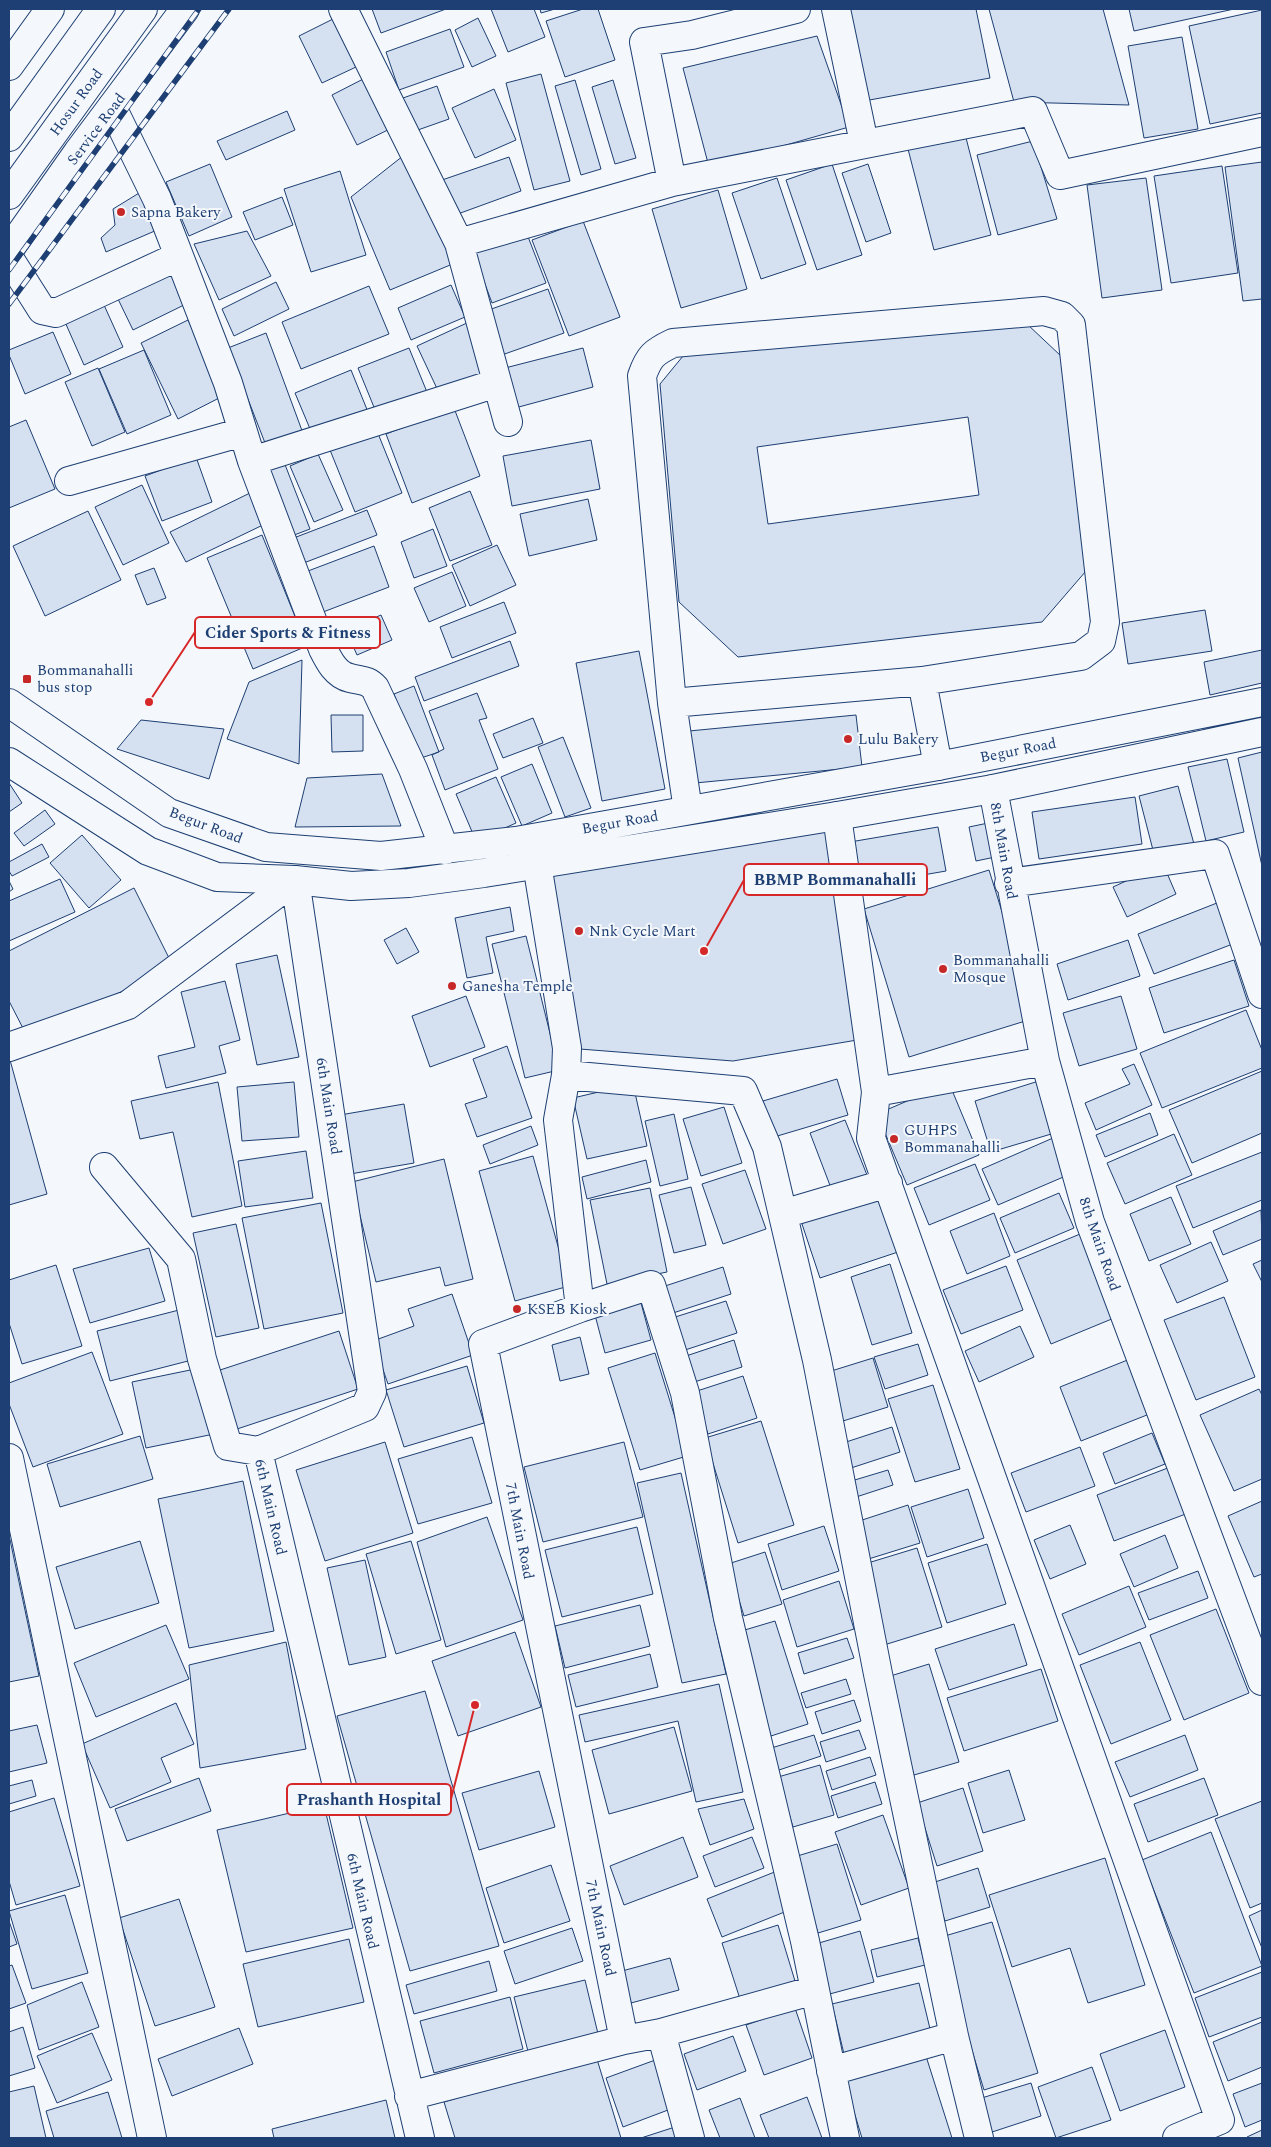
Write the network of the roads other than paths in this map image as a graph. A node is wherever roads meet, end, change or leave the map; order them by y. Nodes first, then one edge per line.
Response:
1 (50, 9) edge
2 (101, 9) edge
3 (143, 9) edge
4 (184, 9) edge
5 (344, 9) edge
6 (796, 9) edge
7 (836, 9) edge
8 (9, 66) edge
9 (112, 107) junction
10 (1262, 132) edge
11 (9, 137) edge
12 (864, 143) junction
13 (672, 182) junction
14 (9, 195) edge
15 (459, 243) junction
16 (9, 250) edge
17 (179, 256) junction
18 (9, 258) edge
19 (497, 383) junction
20 (508, 422) dead end
21 (243, 432) junction
22 (252, 461) junction
23 (69, 481) dead end
24 (922, 681) junction
25 (1262, 702) edge
26 (9, 703) edge
27 (672, 703) junction
28 (1262, 732) edge
29 (9, 762) edge
30 (938, 766) junction
31 (993, 790) junction
32 (688, 810) junction
33 (837, 816) junction
34 (446, 850) junction
35 (537, 864) junction
36 (295, 880) junction
37 (1010, 883) junction
38 (1262, 994) edge
39 (9, 1047) edge
40 (1045, 1061) junction
41 (566, 1075) junction
42 (876, 1092) junction
43 (104, 1167) dead end
44 (888, 1183) junction
45 (783, 1214) junction
46 (580, 1308) junction
47 (258, 1451) junction
48 (9, 1458) edge
49 (1262, 1682) edge
50 (815, 1990) junction
51 (661, 2033) junction
52 (954, 2036) junction
53 (624, 2040) junction
54 (831, 2071) junction
55 (409, 2096) junction
56 (152, 2138) edge
57 (420, 2138) edge
58 (690, 2138) edge
59 (845, 2138) edge
60 (979, 2138) edge
61 (1177, 2138) edge

1 - 8 main road
2 - 11 main road
3 - 14 main road, Hosur Road
4 - 9 main road, Service Road
5 - 15 main road
6 - 13 main road
7 - 12 main road
9 - 16 main road, Service Road
9 - 17 main road
10 - 12 main road
12 - 13 main road
13 - 15 main road
15 - 19 main road
17 - 18 main road
17 - 21 main road
19 - 20 main road
19 - 22 main road
21 - 22 main road
21 - 23 main road
22 - 34 main road
24 - 27 main road
24 - 27 main road
24 - 30 main road
25 - 30 main road, Begur Road
26 - 34 main road, Begur Road
27 - 32 main road
28 - 31 main road, Begur Road
29 - 36 main road, Begur Road
30 - 32 main road, Begur Road
31 - 33 main road, Begur Road
31 - 37 main road, 8th Main Road
32 - 34 main road, Begur Road
33 - 35 main road, Begur Road
33 - 42 main road
35 - 36 main road, Begur Road
35 - 41 main road
36 - 39 main road
36 - 47 main road, 6th Main Road
37 - 38 main road
37 - 40 main road, 8th Main Road
40 - 42 main road
40 - 49 main road, 8th Main Road
41 - 45 main road
41 - 46 main road
42 - 44 main road
43 - 47 main road
44 - 45 main road
44 - 61 main road
45 - 52 main road
46 - 50 main road
46 - 53 main road, 7th Main Road
47 - 55 main road, 6th Main Road
48 - 56 main road
50 - 51 main road
50 - 54 main road
51 - 53 main road
51 - 58 main road
52 - 54 main road
52 - 60 main road
53 - 55 main road
54 - 59 main road
55 - 57 main road, 6th Main Road

